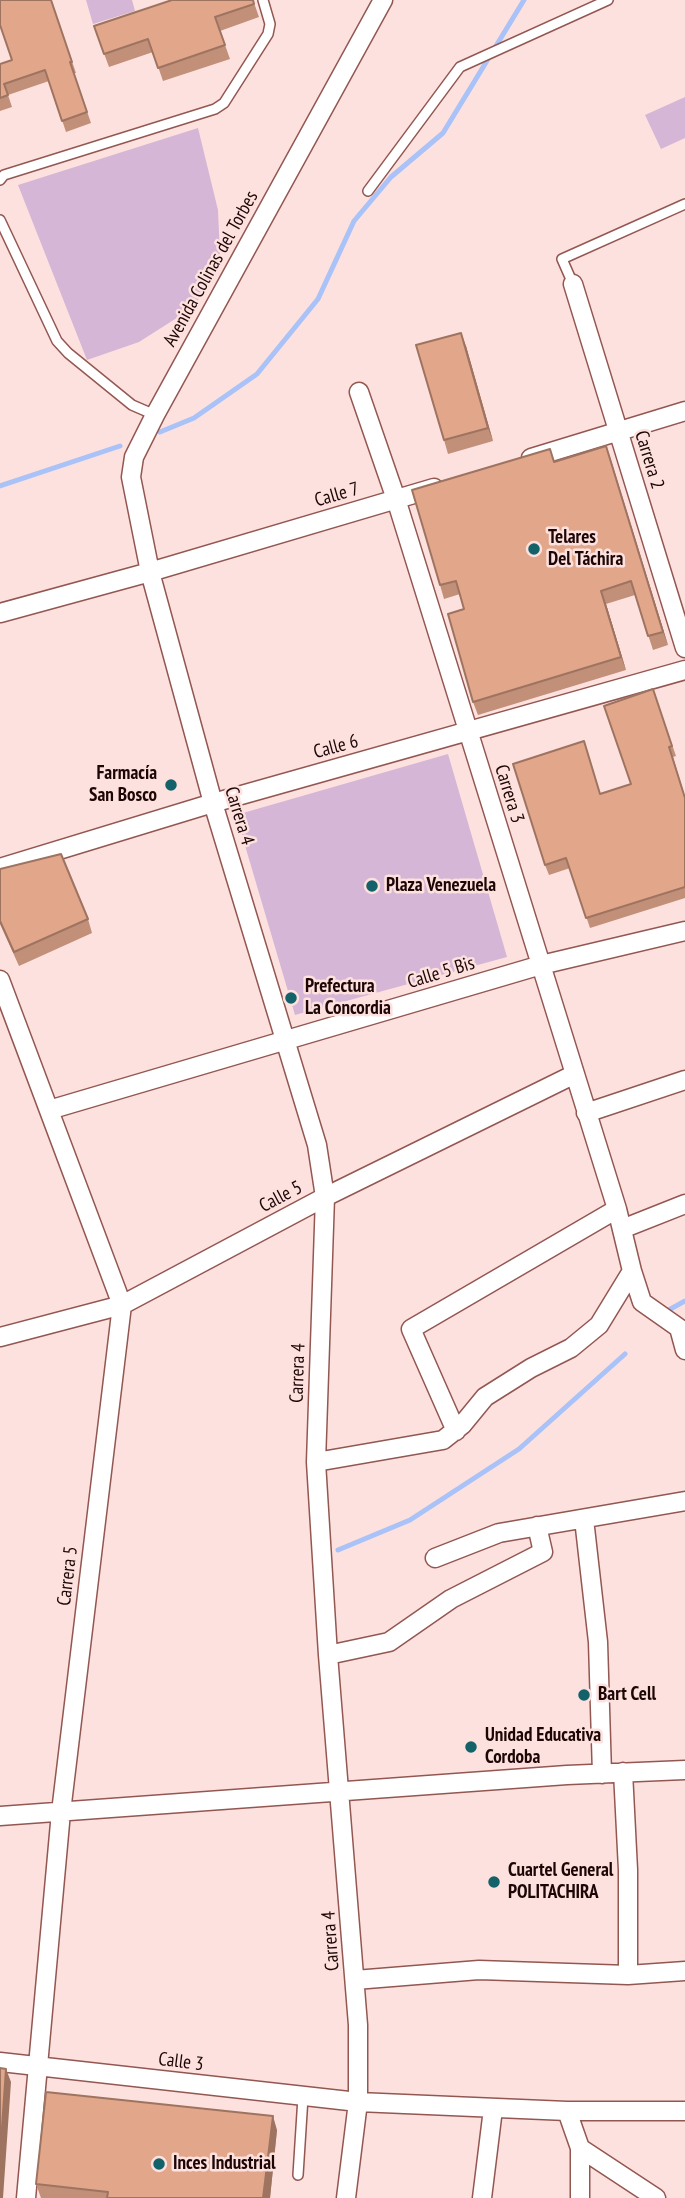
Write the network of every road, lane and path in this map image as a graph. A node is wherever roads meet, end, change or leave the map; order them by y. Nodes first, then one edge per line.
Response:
1 (263, 0) edge
2 (383, 0) edge
3 (608, 0) edge
4 (0, 180) edge
5 (368, 191) dead end
6 (685, 204) edge
7 (0, 220) edge
8 (573, 284) joint
9 (359, 392) dead end
10 (685, 411) edge
11 (155, 415) junction
12 (618, 431) junction
13 (513, 463) edge
14 (448, 483) edge
15 (396, 499) junction
16 (150, 572) junction
17 (0, 613) edge
18 (685, 648) edge
19 (685, 670) edge
20 (468, 733) junction
21 (213, 803) junction
22 (0, 868) edge
23 (685, 931) edge
24 (541, 965) junction
25 (0, 980) edge
26 (286, 1041) junction
27 (575, 1074) junction
28 (685, 1080) edge
29 (49, 1110) junction
30 (586, 1112) junction
31 (325, 1197) junction
32 (685, 1203) edge
33 (617, 1209) junction
34 (622, 1229) junction
35 (632, 1270) junction
36 (122, 1305) junction
37 (0, 1337) edge
38 (685, 1350) edge
39 (456, 1431) junction
40 (316, 1462) junction
41 (685, 1502) edge
42 (584, 1519) junction
43 (537, 1526) junction
44 (435, 1558) dead end
45 (328, 1655) junction
46 (685, 1770) edge
47 (623, 1772) junction
48 (602, 1774) junction
49 (340, 1791) junction
50 (61, 1812) junction
51 (0, 1816) edge
52 (685, 1971) edge
53 (628, 1975) junction
54 (355, 1980) junction
55 (0, 2062) edge
56 (36, 2066) junction
57 (303, 2097) junction
58 (358, 2102) junction
59 (493, 2109) junction
60 (685, 2111) edge
61 (567, 2112) junction
62 (580, 2148) junction
63 (298, 2175) dead end
64 (26, 2198) edge
65 (346, 2198) edge
66 (482, 2198) edge
67 (580, 2198) edge
68 (656, 2198) edge

1 - 4 lane
2 - 11 street, Avenida Colinas del Torbes
3 - 5 lane
6 - 8 lane
7 - 11 lane
8 - 12 street, Carrera 2
9 - 15 street, Carrera 3
10 - 12 street
11 - 16 street, Avenida Colinas del Torbes
12 - 13 street
12 - 18 street, Carrera 2
14 - 15 street, Calle 7
15 - 16 street, Calle 7
15 - 20 street, Carrera 3
16 - 17 street, Calle 7
16 - 21 street, Carrera 4
19 - 20 street, Calle 6
20 - 21 street, Calle 6
20 - 24 street, Carrera 3
21 - 22 street, Calle 6
21 - 26 street, Carrera 4
23 - 24 street, Calle 5 Bis
24 - 26 street, Calle 5 Bis
24 - 27 street, Carrera 3
25 - 29 street, Carrera 5
26 - 29 street, Calle 5 Bis
26 - 31 street, Carrera 4
27 - 30 street, Carrera 3
27 - 31 street, Calle 5
28 - 30 street
29 - 36 street, Carrera 5
30 - 33 street, Carrera 3
31 - 36 street, Calle 5
31 - 40 street, Carrera 4
32 - 34 street
33 - 34 street, Carrera 3
33 - 39 street
34 - 35 street, Carrera 3
35 - 38 street, Carrera 3
35 - 39 street
36 - 37 street, Calle 5
36 - 50 street, Carrera 5
39 - 40 street
40 - 45 street, Carrera 4
41 - 42 street
42 - 43 street
42 - 48 street
43 - 44 street
43 - 45 street
45 - 49 street, Carrera 4
46 - 47 street
47 - 48 street
47 - 53 street
48 - 49 street
49 - 50 street
49 - 54 street, Carrera 4
50 - 51 street
50 - 56 street, Carrera 5
52 - 53 street
53 - 54 street
54 - 58 street, Carrera 4
55 - 56 street, Calle 3
56 - 57 street, Calle 3
56 - 64 street, Carrera 5
57 - 58 street, Calle 3
57 - 63 lane
58 - 59 street
58 - 65 street, Carrera 4
59 - 61 street
59 - 66 street
60 - 61 street
61 - 62 street
62 - 67 street
62 - 68 street

